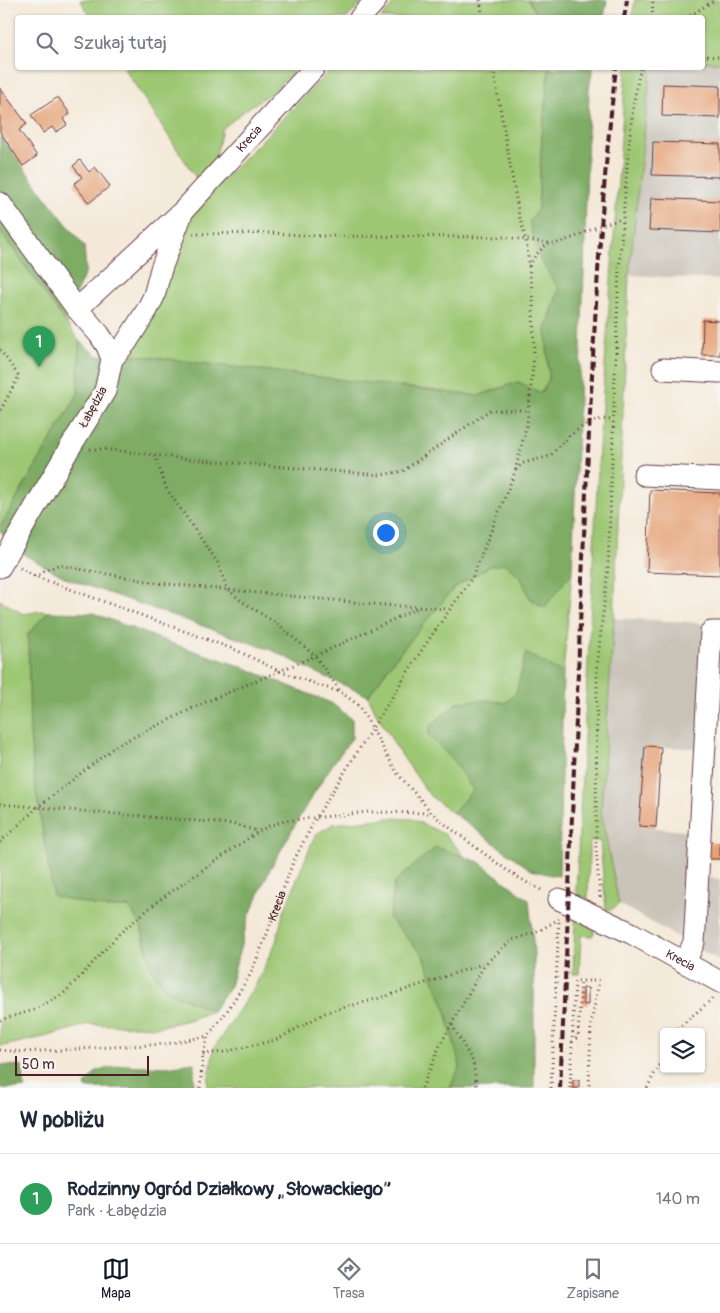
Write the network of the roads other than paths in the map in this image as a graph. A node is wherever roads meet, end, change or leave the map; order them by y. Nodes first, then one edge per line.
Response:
1 (376, 0) edge
2 (363, 15) edge
3 (312, 70) edge
4 (0, 203) edge
5 (182, 211) junction
6 (77, 309) junction
7 (112, 359) junction
8 (663, 369) dead end
9 (720, 372) edge
10 (644, 475) dead end
11 (720, 478) edge
12 (3, 563) edge
13 (720, 632) edge
14 (559, 898) road end
15 (685, 963) junction
16 (719, 988) edge

1 - 2 street
3 - 5 street, Krecia
4 - 6 street
5 - 6 street, Krecia
5 - 7 street, Krecia
6 - 7 street
7 - 12 street, Łabędzia
8 - 9 street
10 - 11 street
13 - 15 street
14 - 15 street, Krecia
15 - 16 street, Krecia

